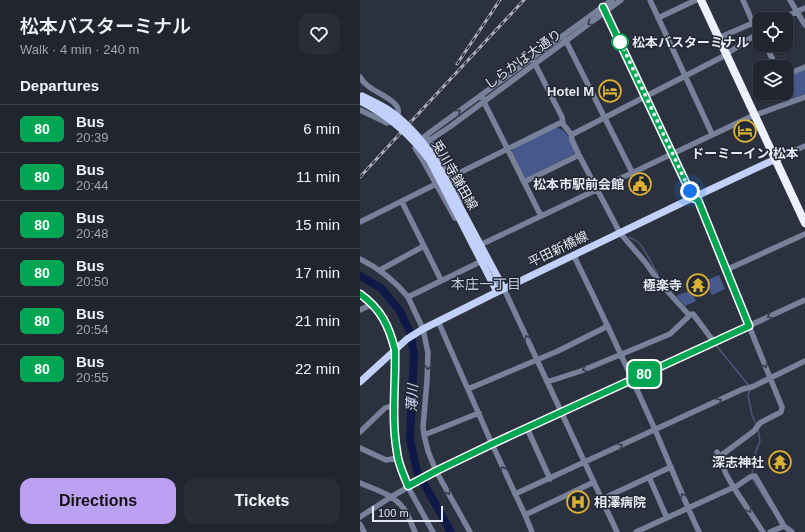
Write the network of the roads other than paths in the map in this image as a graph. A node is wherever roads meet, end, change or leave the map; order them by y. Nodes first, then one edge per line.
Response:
1 (612, 0) edge
2 (621, 0) edge
3 (650, 0) edge
4 (696, 0) edge
5 (701, 0) edge
6 (706, 0) edge
7 (743, 0) edge
8 (790, 0) edge
9 (805, 8) edge
10 (604, 9) junction
11 (797, 11) junction
12 (793, 13) edge
13 (658, 18) junction
14 (753, 23) joint
15 (805, 25) edge
16 (723, 36) junction
17 (565, 38) junction
18 (753, 38) edge
19 (729, 54) junction
20 (534, 61) junction
21 (805, 66) edge
22 (793, 72) edge
23 (685, 77) junction
24 (360, 78) edge
25 (482, 94) junction
26 (645, 97) junction
27 (805, 97) edge
28 (361, 98) edge
29 (484, 101) junction
30 (791, 102) joint
31 (360, 110) edge
32 (757, 114) junction
33 (604, 118) junction
34 (563, 124) junction
35 (436, 132) junction
36 (571, 134) junction
37 (712, 134) junction
38 (428, 138) junction
39 (805, 146) edge
40 (508, 149) junction
41 (672, 153) junction
42 (579, 155) junction
43 (778, 158) junction
44 (432, 159) junction
45 (632, 172) junction
46 (450, 178) junction
47 (524, 182) junction
48 (436, 184) junction
49 (597, 189) junction
50 (693, 198) junction
51 (402, 202) junction
52 (805, 212) edge
53 (541, 216) junction
54 (360, 222) edge
55 (805, 223) edge
56 (470, 224) junction
57 (465, 231) junction
58 (620, 233) junction
59 (805, 234) edge
60 (424, 246) junction
61 (477, 246) junction
62 (574, 256) junction
63 (360, 259) edge
64 (484, 260) junction
65 (380, 270) junction
66 (726, 270) junction
67 (441, 280) junction
68 (504, 289) junction
69 (497, 292) junction
70 (360, 294) edge
71 (408, 297) junction
72 (805, 300) edge
73 (372, 304) junction
74 (360, 310) edge
75 (690, 314) junction
76 (438, 321) junction
77 (608, 326) junction
78 (749, 326) junction
79 (422, 330) junction
80 (713, 342) junction
81 (396, 349) junction
82 (621, 355) junction
83 (537, 360) junction
84 (805, 362) edge
85 (771, 378) junction
86 (633, 379) junction
87 (360, 382) edge
88 (547, 382) junction
89 (468, 389) junction
90 (394, 405) junction
91 (561, 412) junction
92 (479, 414) junction
93 (527, 428) junction
94 (655, 430) junction
95 (360, 432) edge
96 (424, 435) junction
97 (492, 444) junction
98 (360, 448) edge
99 (398, 458) junction
100 (585, 463) junction
101 (671, 467) junction
102 (434, 472) junction
103 (649, 477) junction
104 (550, 479) junction
105 (594, 482) junction
106 (360, 483) edge
107 (410, 486) junction
108 (734, 488) junction
109 (515, 494) junction
110 (391, 497) junction
111 (602, 500) junction
112 (688, 509) junction
113 (525, 515) junction
114 (360, 518) edge
115 (666, 518) junction
116 (360, 524) edge
117 (783, 527) junction
118 (364, 532) edge
119 (415, 532) edge
120 (433, 532) edge
121 (470, 532) edge
122 (532, 532) edge
123 (617, 532) edge
124 (636, 532) edge
125 (699, 532) edge
126 (763, 532) edge
127 (770, 532) edge
128 (792, 532) edge

1 - 10 street, しらかば大通り
2 - 10 street, しらかば大通り
3 - 13 street
4 - 13 street
5 - 19 highway
6 - 16 highway
7 - 14 street
8 - 11 street
9 - 11 street
10 - 17 street, しらかば大通り
10 - 26 street
11 - 12 street
11 - 15 street
13 - 23 street
14 - 16 street
16 - 19 highway
17 - 20 street, しらかば大通り
17 - 33 street
18 - 19 street
19 - 23 street
19 - 32 highway
20 - 25 street, しらかば大通り
20 - 29 street, しらかば大通り
20 - 34 street
21 - 22 street
23 - 26 street
23 - 37 street
24 - 31 street
25 - 29 street
35 -> 25 street, しらかば大通り
26 - 33 street
26 - 41 street
27 - 30 street
28 - 44 main road, 兎川寺鎌田線, bridge
29 - 35 street, しらかば大通り
29 - 40 street
30 - 32 street
32 - 37 street
32 - 43 highway
33 - 36 street
33 - 45 street
34 - 36 street
34 - 40 street
35 - 38 street
36 - 42 street
37 - 41 street
38 - 46 street
38 - 48 street
39 - 43 street
40 - 46 street
40 - 47 street
41 - 45 street
41 - 50 street
42 - 47 street
42 - 49 street
43 - 50 main road, 平田新橋線
43 - 52 highway
43 - 55 highway
44 - 56 main road, 兎川寺鎌田線
44 - 57 main road, 兎川寺鎌田線
45 - 49 street
46 - 56 street
47 - 53 street
48 - 51 street
48 - 57 street
49 - 53 street
49 - 58 street
50 - 58 main road, 平田新橋線
50 - 66 street
51 - 54 street
51 - 60 street
53 - 61 street
56 - 61 main road, 兎川寺鎌田線
57 - 61 main road, 兎川寺鎌田線
58 - 62 main road, 平田新橋線
58 - 75 street
59 - 66 street
60 - 65 street
60 - 67 street
61 - 64 main road, 兎川寺鎌田線
62 - 68 main road, 平田新橋線
62 - 77 street
63 - 65 street
64 - 67 street
64 - 68 main road, 兎川寺鎌田線
64 - 69 main road, 兎川寺鎌田線
65 - 71 street
66 - 78 street
67 - 71 street
68 - 69 main road, 平田新橋線
83 -> 68 street
69 - 76 main road, 平田新橋線
70 - 73 street
71 - 79 street
72 -> 78 street
73 - 74 street
73 - 81 street
75 - 80 street
75 - 82 street
76 - 79 main road, 平田新橋線
76 - 89 street
77 - 82 street
77 - 83 street
78 - 80 street
78 -> 85 street
79 - 81 main road, 平田新橋線
79 -> 96 street
80 - 86 street
81 - 87 main road, 平田新橋線
81 - 90 street
82 - 86 street
82 -> 88 street
83 - 88 street
83 - 89 street
84 - 85 street
94 -> 85 street
85 - 108 street
86 - 91 street
86 - 94 street
88 - 91 street
89 - 92 street
90 - 95 street
90 - 99 street
91 - 93 street
91 - 100 street
92 - 96 street
92 - 97 street
93 - 97 street
93 - 104 street
100 -> 94 street
94 - 101 street
96 - 102 street
97 - 102 street
109 -> 97 street
98 - 99 street
99 - 107 street
100 - 104 street
100 - 105 street
101 - 103 street
112 -> 101 street
102 - 107 street
102 -> 121 street
103 - 111 street
103 - 115 street
104 - 109 street
105 - 111 street
105 - 113 street
106 - 110 street
107 - 110 street
107 - 120 street
108 - 112 street
108 - 117 street
108 -> 126 street
109 - 113 street
110 - 114 street
110 - 119 street
111 - 123 street
112 - 115 street
112 - 125 street
113 - 122 street
115 - 124 street
116 - 118 street
117 - 127 street
117 - 128 street

